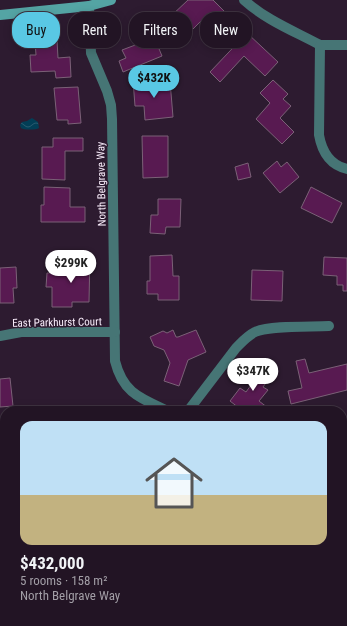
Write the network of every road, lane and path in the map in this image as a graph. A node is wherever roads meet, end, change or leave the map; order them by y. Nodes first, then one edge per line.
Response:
1 (111, 0) edge
2 (244, 0) edge
3 (89, 6) junction
4 (0, 15) edge
5 (320, 45) junction
6 (347, 45) edge
7 (347, 169) edge
8 (329, 326) dead end
9 (115, 332) junction
10 (0, 336) edge
11 (158, 406) edge
12 (192, 406) edge

1 - 3 street
2 - 5 street
3 - 4 street
3 - 9 street, North Belgrave Way
5 - 6 street
5 - 7 street
8 - 12 street
9 - 10 street, East Parkhurst Court
9 - 11 street, North Belgrave Way

